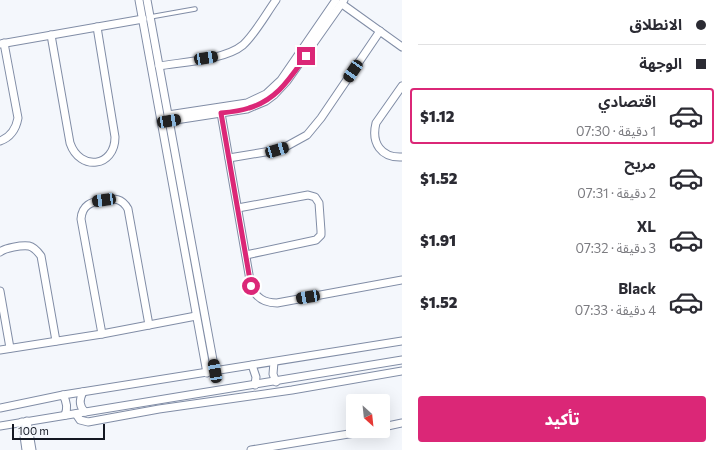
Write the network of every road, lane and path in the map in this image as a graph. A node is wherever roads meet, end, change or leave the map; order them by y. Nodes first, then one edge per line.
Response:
1 (139, 0) edge
2 (147, 0) edge
3 (276, 0) edge
4 (341, 1) edge
5 (195, 9) dead end
6 (146, 18) junction
7 (97, 27) junction
8 (380, 31) junction
9 (51, 35) junction
10 (2, 44) edge
11 (402, 47) edge
12 (159, 66) junction
13 (402, 86) edge
14 (221, 113) junction
15 (169, 118) junction
16 (0, 141) edge
17 (402, 157) edge
18 (229, 158) junction
19 (238, 208) junction
20 (0, 252) edge
21 (246, 254) junction
22 (402, 280) edge
23 (0, 291) edge
24 (196, 316) junction
25 (149, 325) junction
26 (102, 334) junction
27 (56, 341) junction
28 (402, 341) edge
29 (10, 348) junction
30 (0, 350) edge
31 (402, 360) edge
32 (274, 362) junction
33 (252, 365) junction
34 (215, 371) junction
35 (402, 371) edge
36 (207, 373) junction
37 (276, 382) junction
38 (255, 385) junction
39 (83, 392) junction
40 (63, 395) junction
41 (0, 408) edge
42 (85, 412) junction
43 (76, 414) junction
44 (65, 415) junction
45 (24, 422) junction
46 (402, 423) edge
47 (0, 426) edge
48 (390, 426) edge
49 (346, 434) edge
50 (26, 450) edge
51 (32, 450) edge
52 (251, 450) edge

1 - 6 street
2 - 6 street
3 - 12 street
4 - 8 street
4 - 14 street
4 - 15 street
5 - 6 lane
6 - 7 street
6 - 12 street
6 - 24 street
7 - 9 street
7 - 9 street
8 - 11 street
8 - 18 street
9 - 10 street
10 - 16 street
12 - 15 street
13 - 17 street
14 - 15 street
14 - 18 street
15 - 34 street
18 - 19 street
19 - 21 street
19 - 21 street
20 - 27 street
21 - 22 street
23 - 29 street
24 - 25 street
24 - 36 street
25 - 26 street
25 - 26 street
26 - 27 street
27 - 29 street
28 - 32 street
29 - 30 street
31 - 37 street
32 - 33 street
32 - 37 street
33 - 34 street
33 - 38 street
34 - 36 street
35 - 43 street
36 - 39 street
37 - 38 street
38 - 42 street
39 - 40 street
39 - 42 street
40 - 41 street
40 - 44 street
42 - 43 street
43 - 44 street
44 - 45 street
45 - 47 street
45 - 50 street
45 - 51 street
46 - 48 street
49 - 52 street

